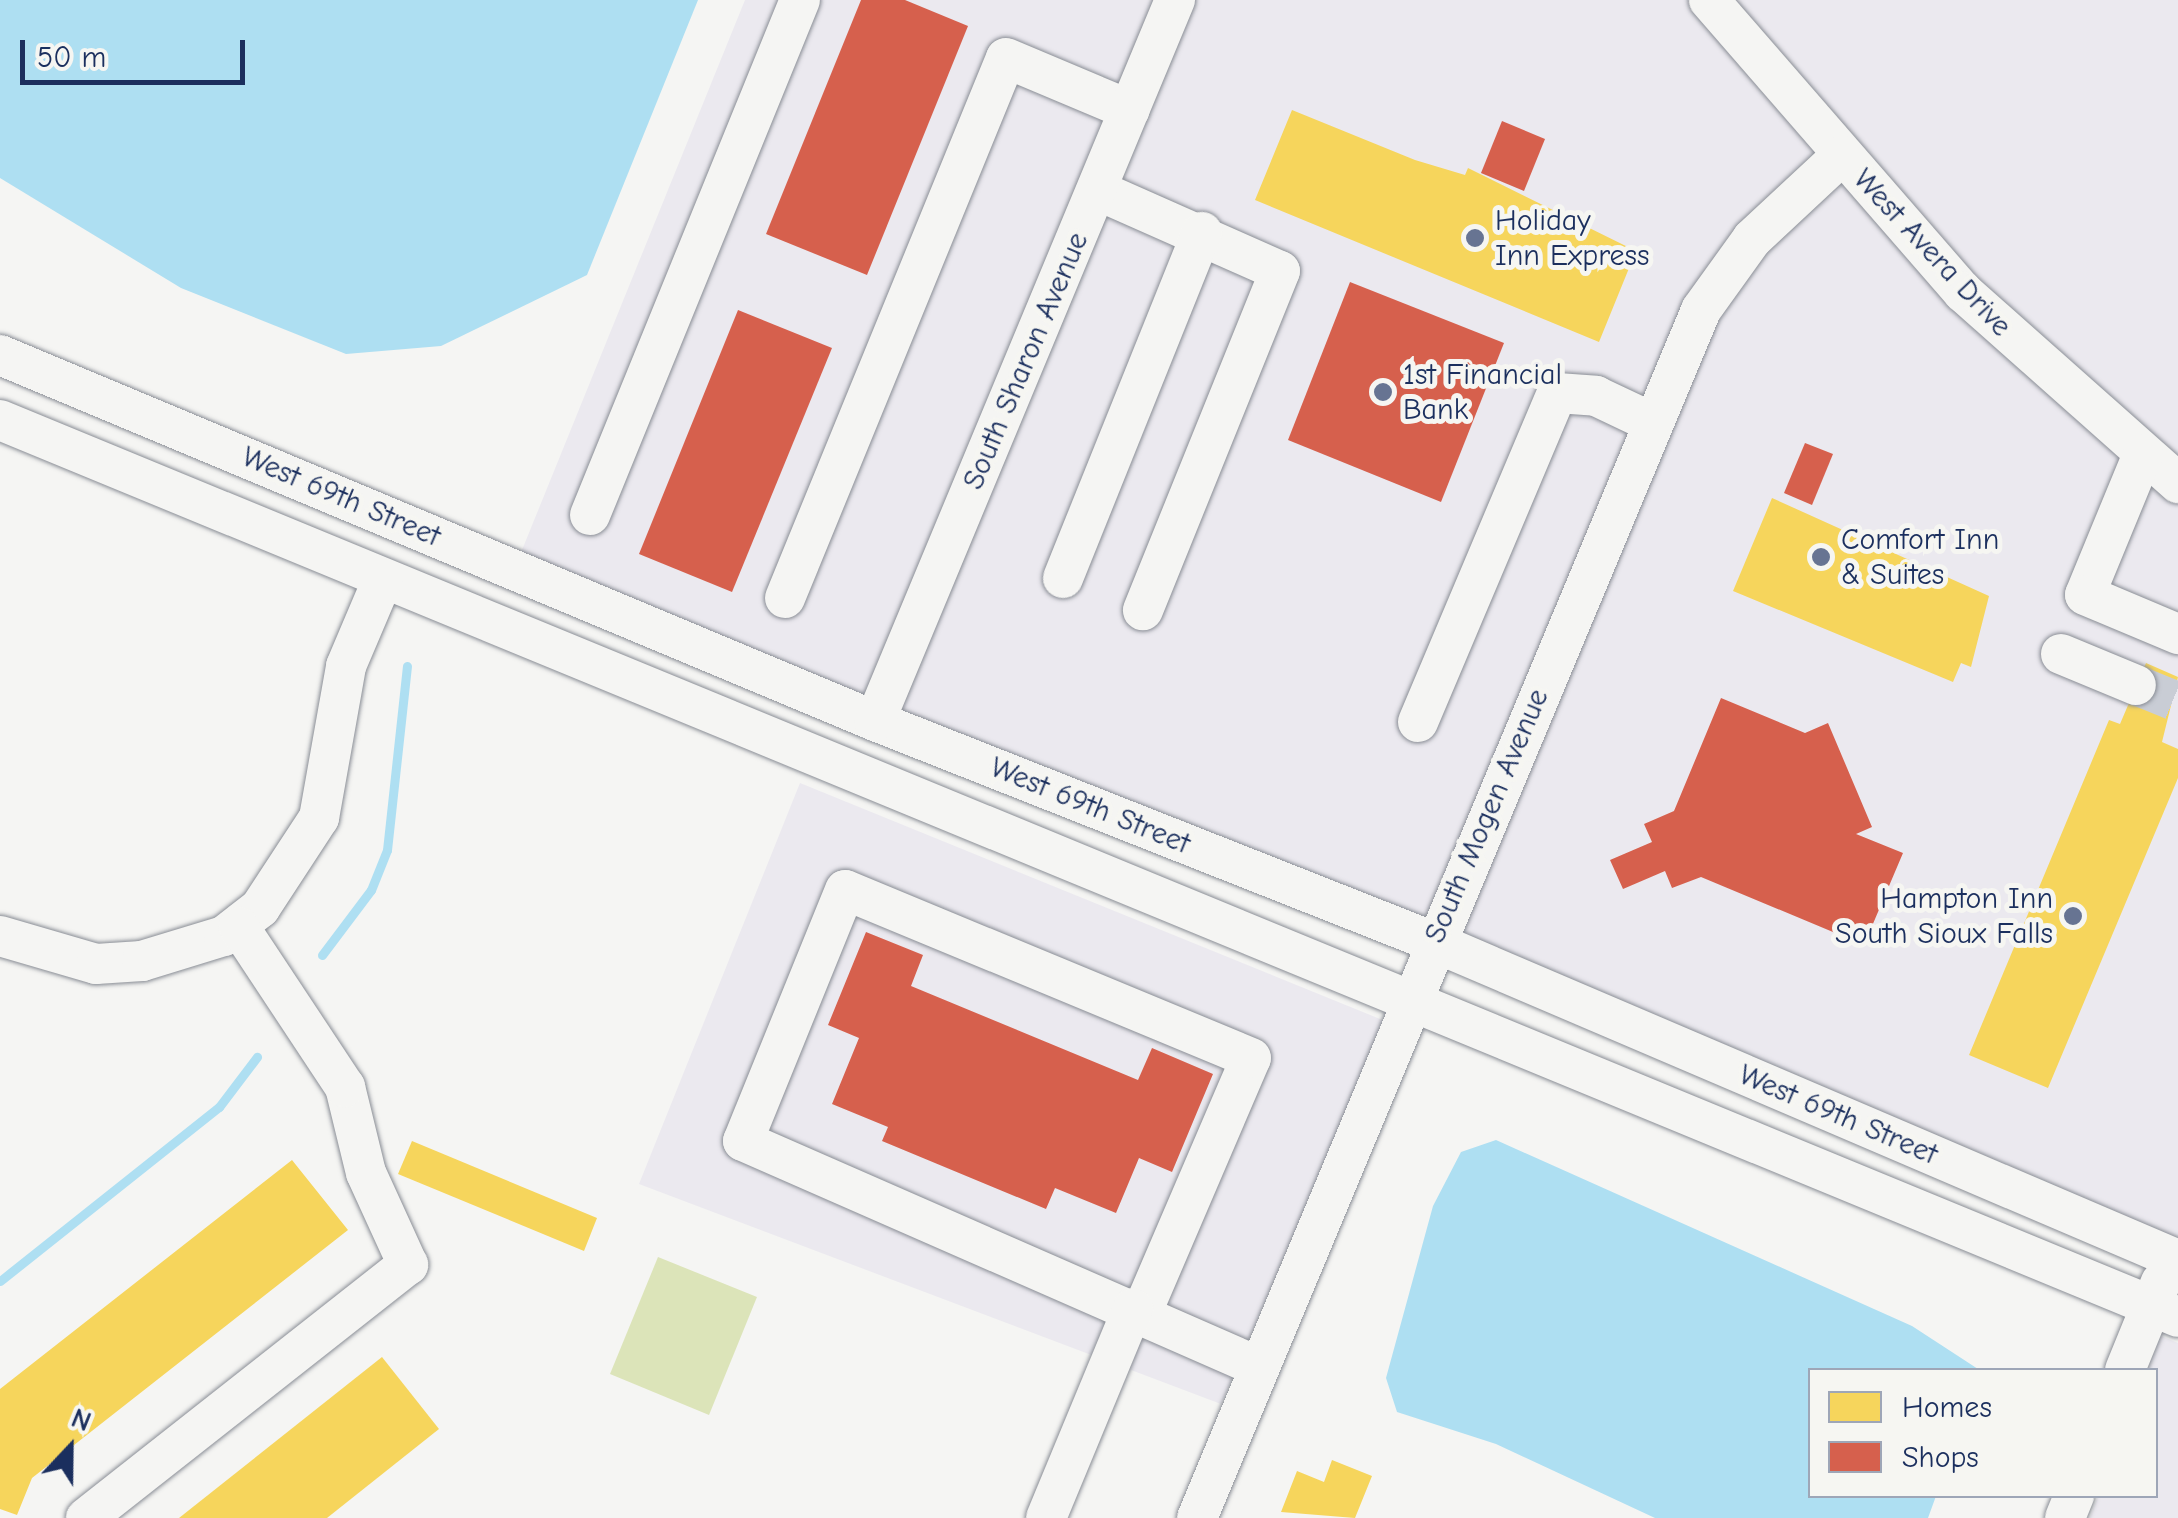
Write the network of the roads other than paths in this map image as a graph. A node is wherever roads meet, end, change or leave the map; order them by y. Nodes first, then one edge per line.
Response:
1 (800, 0) edge
2 (1174, 0) edge
3 (1709, 0) edge
4 (1130, 110) junction
5 (1841, 156) junction
6 (1097, 190) junction
7 (1202, 232) junction
8 (0, 355) edge
9 (0, 420) edge
10 (1651, 422) junction
11 (2142, 454) junction
12 (2178, 483) edge
13 (590, 514) dead end
14 (1062, 578) dead end
15 (383, 579) junction
16 (784, 598) dead end
17 (1143, 610) dead end
18 (2178, 634) edge
19 (2061, 654) dead end
20 (2136, 685) tunnel mouth
21 (875, 721) junction
22 (1418, 722) dead end
23 (239, 927) junction
24 (0, 936) edge
25 (1434, 942) junction
26 (1411, 1000) junction
27 (2176, 1253) edge
28 (1137, 1310) junction
29 (2164, 1312) edge
30 (1259, 1368) junction
31 (2126, 1368) edge
32 (86, 1518) edge
33 (1046, 1518) edge
34 (1197, 1518) edge

1 - 13 street
2 - 4 street, South Sharon Avenue
3 - 5 street, West Avera Drive
4 - 6 street, South Sharon Avenue
4 - 16 street
5 - 10 street, South Mogen Avenue
5 - 11 street, West Avera Drive
6 - 7 street
6 - 21 street, South Sharon Avenue
7 - 14 street
7 - 17 street
8 - 21 street, West 69th Street
9 - 15 street, West 69th Street
10 - 22 street
10 - 25 street, South Mogen Avenue
11 - 12 street, West Avera Drive
11 - 18 street
15 - 23 street
15 - 26 street, West 69th Street
19 - 20 street
21 - 25 street, West 69th Street
23 - 24 street
23 - 32 street
25 - 26 street, South Mogen Avenue
25 - 27 street, West 69th Street
26 - 29 street, West 69th Street
26 - 30 street, South Mogen Avenue
27 - 29 street
28 - 28 street
28 - 30 street
28 - 33 street
29 - 31 street
30 - 34 street, South Mogen Avenue

